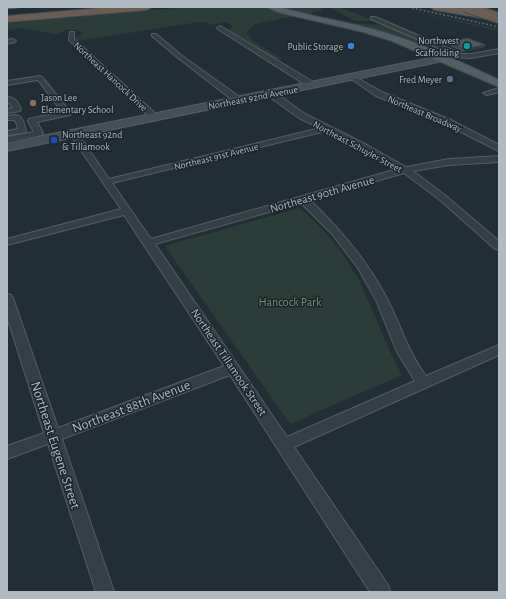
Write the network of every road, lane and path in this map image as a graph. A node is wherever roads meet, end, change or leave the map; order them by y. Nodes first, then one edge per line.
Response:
1 (79, 7) edge
2 (147, 7) edge
3 (270, 7) edge
4 (278, 7) edge
5 (435, 7) edge
6 (462, 7) edge
7 (466, 7) edge
8 (481, 7) edge
9 (499, 10) edge
10 (7, 13) edge
11 (499, 14) edge
12 (373, 18) dead end
13 (499, 18) edge
14 (7, 19) edge
15 (220, 28) dead end
16 (362, 28) junction
17 (72, 33) dead end
18 (154, 35) dead end
19 (499, 51) edge
20 (459, 55) junction
21 (445, 58) junction
22 (352, 77) junction
23 (7, 83) edge
24 (499, 84) edge
25 (312, 85) junction
26 (499, 90) edge
27 (270, 93) junction
28 (487, 93) dead end
29 (7, 99) edge
30 (238, 100) junction
31 (7, 111) edge
32 (154, 117) junction
33 (7, 118) edge
34 (326, 129) junction
35 (7, 133) edge
36 (73, 133) junction
37 (7, 140) edge
38 (7, 147) edge
39 (499, 148) edge
40 (499, 159) edge
41 (405, 170) junction
42 (106, 182) junction
43 (303, 199) junction
44 (126, 211) junction
45 (7, 242) edge
46 (148, 243) junction
47 (499, 247) edge
48 (7, 298) edge
49 (499, 350) edge
50 (233, 368) junction
51 (424, 383) junction
52 (53, 435) junction
53 (283, 445) junction
54 (7, 452) edge
55 (105, 592) edge
56 (381, 592) edge

1 - 10 highway
2 - 14 highway
3 - 16 main road
4 - 16 main road
5 - 13 highway
6 - 11 highway
7 - 13 highway, bridge
8 - 9 highway
12 - 20 street
15 - 25 street
16 - 21 main road
17 - 32 street, Northeast Hancock Drive
18 - 30 street
19 - 20 street, Northeast 92nd Avenue
20 - 21 street, Northeast 92nd Avenue
21 - 22 street, Northeast 92nd Avenue
21 - 24 main road
22 - 25 street, Northeast 92nd Avenue
22 - 39 street, Northeast Broadway
23 - 37 street
25 - 27 street, Northeast 92nd Avenue
26 - 28 street
27 - 30 street, Northeast 92nd Avenue
27 - 34 street, Northeast Schuyler Street
29 - 31 street
30 - 32 street, Northeast 92nd Avenue
32 - 36 street, Northeast 92nd Avenue
33 - 35 street
34 - 41 street, Northeast Schuyler Street
34 - 42 street, Northeast 91st Avenue
36 - 38 street, Northeast 92nd Avenue
36 - 42 street, Northeast Tillamook Street
40 - 41 street, Northeast 90th Avenue
41 - 43 street, Northeast 90th Avenue
41 - 47 street, Northeast Schuyler Street
42 - 44 street, Northeast Tillamook Street
43 - 46 street, Northeast 90th Avenue
43 - 51 street
44 - 45 street
44 - 46 street, Northeast Tillamook Street
46 - 50 street, Northeast Tillamook Street
48 - 52 street, Northeast Eugene Street
49 - 51 street
50 - 52 street, Northeast 88th Avenue
50 - 53 street, Northeast Tillamook Street
51 - 53 street
52 - 54 street, Northeast 88th Avenue
52 - 55 street, Northeast Eugene Street
53 - 56 street, Northeast Tillamook Street

